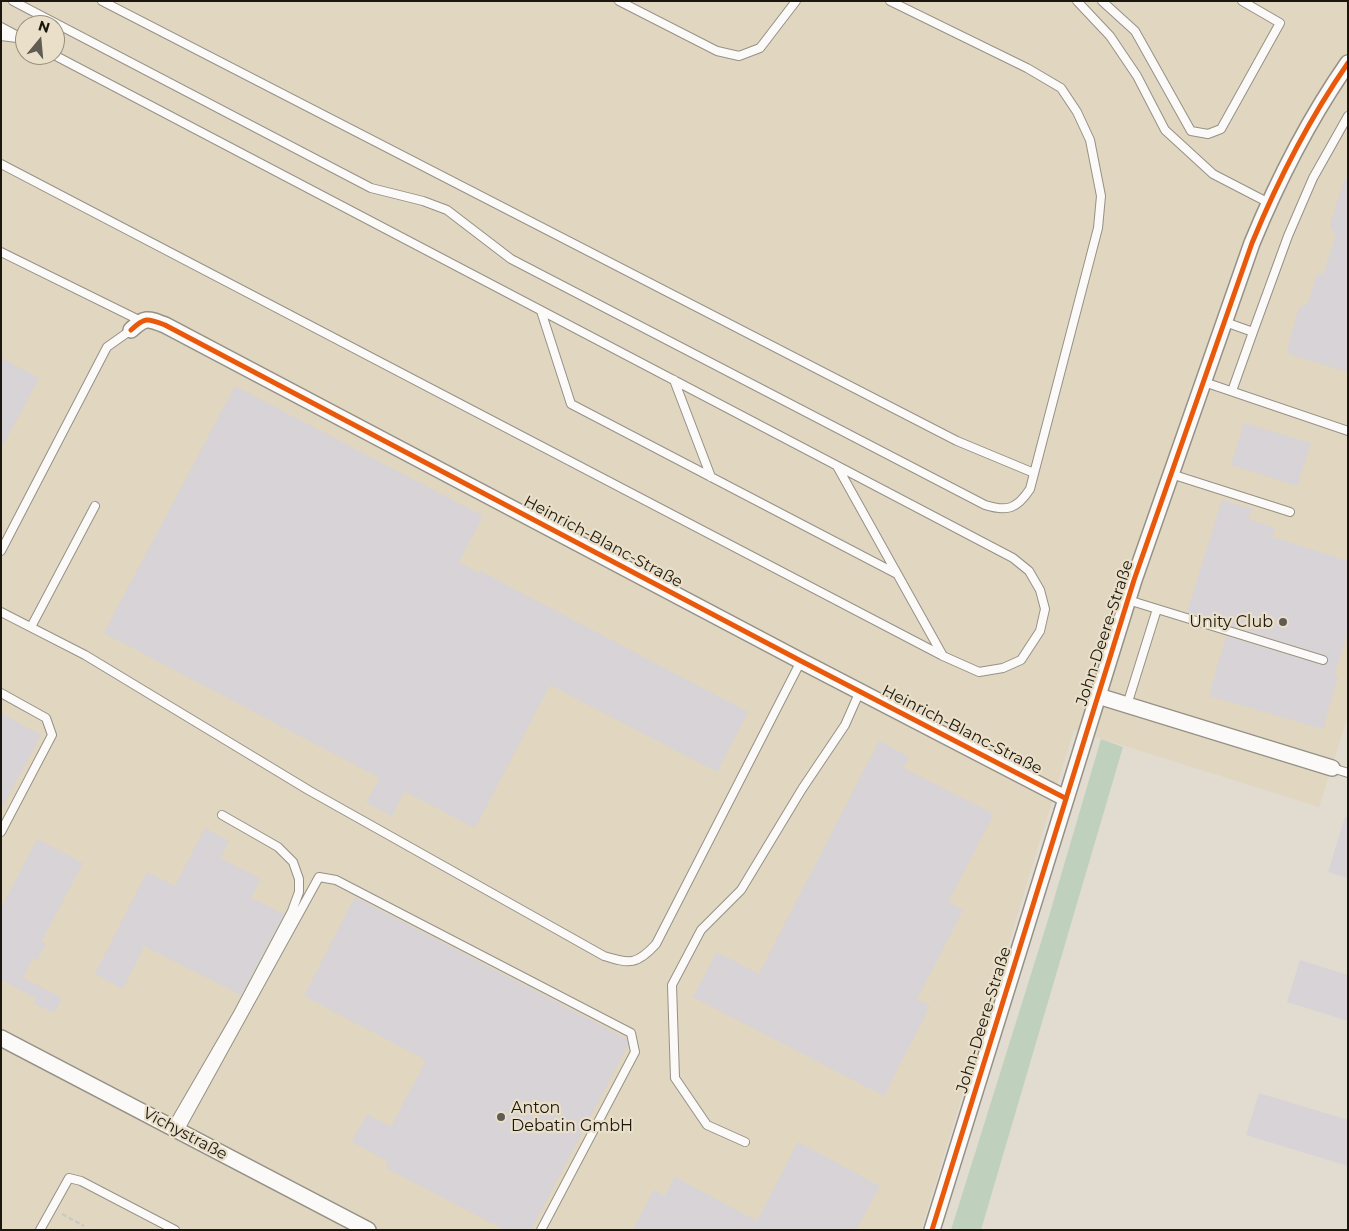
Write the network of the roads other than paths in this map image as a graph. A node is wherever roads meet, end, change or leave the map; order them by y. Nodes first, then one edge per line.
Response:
1 (13, 1) edge
2 (102, 1) edge
3 (619, 1) edge
4 (796, 1) edge
5 (890, 1) edge
6 (1077, 1) edge
7 (1102, 1) edge
8 (1242, 1) edge
9 (1, 27) edge
10 (15, 35) edge
11 (1, 36) edge
12 (15, 38) edge
13 (65, 61) edge
14 (1348, 63) edge
15 (1348, 116) edge
16 (1, 164) edge
17 (1269, 203) junction
18 (1, 252) edge
19 (541, 311) junction
20 (1225, 322) junction
21 (136, 326) junction
22 (1253, 332) junction
23 (674, 380) junction
24 (1204, 382) junction
25 (1232, 391) junction
26 (1348, 431) edge
27 (837, 466) junction
28 (1034, 473) junction
29 (1172, 474) junction
30 (711, 477) junction
31 (95, 506) dead end
32 (1290, 512) dead end
33 (1, 551) edge
34 (897, 574) junction
35 (1128, 600) junction
36 (1157, 609) junction
37 (1, 612) edge
38 (32, 627) junction
39 (943, 656) junction
40 (1323, 660) dead end
41 (801, 661) junction
42 (860, 691) junction
43 (1, 693) edge
44 (1098, 696) junction
45 (1128, 705) junction
46 (1332, 768) joint
47 (1348, 773) edge
48 (1065, 798) junction
49 (222, 815) dead end
50 (1, 832) edge
51 (1, 1038) edge
52 (176, 1129) junction
53 (745, 1142) dead end
54 (40, 1230) edge
55 (175, 1230) edge
56 (368, 1230) edge
57 (541, 1230) edge
58 (932, 1230) edge

1 - 28 lane
2 - 28 lane
3 - 4 lane
5 - 28 lane
6 - 17 lane
7 - 8 lane
9 - 10 lane
11 - 12 lane
13 - 19 lane
14 - 17 street, John-Deere-Straße
15 - 22 lane
16 - 39 lane
17 - 20 street, John-Deere-Straße
18 - 21 lane
19 - 23 lane
19 - 30 lane
20 - 22 lane
20 - 24 street, John-Deere-Straße
21 - 33 lane
21 - 41 street, Heinrich-Blanc-Straße
22 - 25 lane
23 - 27 lane
23 - 30 lane
24 - 25 lane
24 - 29 street, John-Deere-Straße
25 - 26 lane
27 - 34 lane
27 - 39 lane
29 - 32 lane
29 - 35 street, John-Deere-Straße
30 - 34 lane
31 - 38 lane
34 - 39 lane
35 - 36 lane
35 - 44 street, John-Deere-Straße
36 - 40 lane
36 - 45 lane
37 - 38 lane
38 - 41 lane
41 - 42 street, Heinrich-Blanc-Straße
42 - 48 street, Heinrich-Blanc-Straße
42 - 53 lane
43 - 50 lane
44 - 45 street
44 - 48 street, John-Deere-Straße
45 - 46 street
46 - 47 lane
48 - 58 street, John-Deere-Straße
49 - 52 lane
51 - 52 street, Vichystraße
52 - 56 street, Vichystraße
52 - 57 lane
54 - 55 lane

